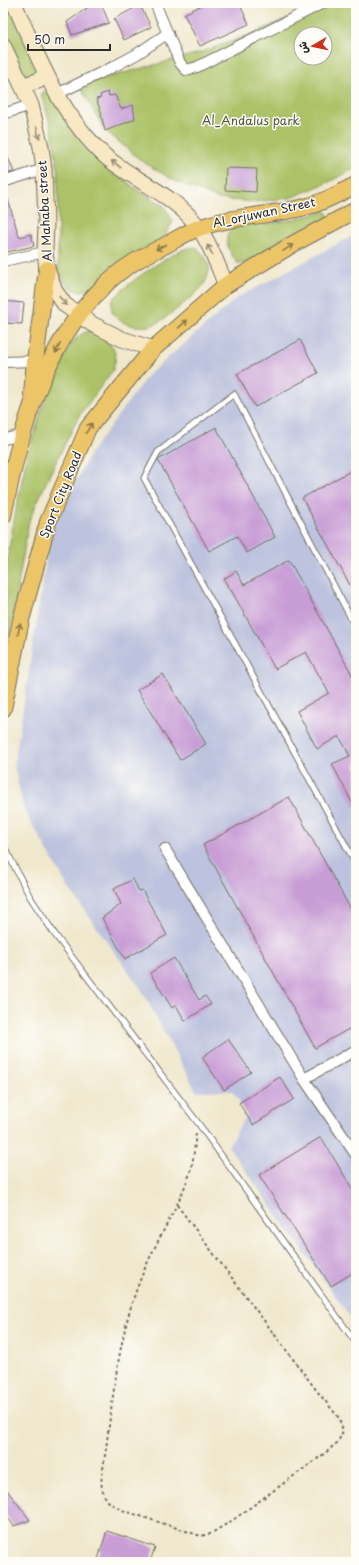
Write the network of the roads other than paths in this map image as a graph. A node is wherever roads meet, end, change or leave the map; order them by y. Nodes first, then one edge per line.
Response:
1 (14, 3) edge
2 (155, 3) edge
3 (323, 3) edge
4 (168, 34) junction
5 (3, 46) edge
6 (46, 74) junction
7 (23, 85) junction
8 (57, 94) junction
9 (31, 105) junction
10 (3, 114) edge
11 (44, 170) junction
12 (3, 182) edge
13 (356, 185) edge
14 (356, 210) edge
15 (198, 228) junction
16 (45, 252) junction
17 (3, 261) edge
18 (47, 269) junction
19 (226, 285) junction
20 (78, 315) junction
21 (153, 349) junction
22 (35, 361) junction
23 (3, 362) edge
24 (30, 413) junction
25 (21, 436) junction
26 (3, 439) edge
27 (6, 486) edge
28 (3, 516) edge
29 (356, 628) edge
30 (3, 709) edge
31 (3, 844) edge
32 (165, 849) dead end
33 (356, 864) edge
34 (356, 1050) edge
35 (304, 1079) junction
36 (356, 1155) edge
37 (356, 1343) edge

1 - 6 main road
2 - 4 street
3 - 4 street
4 - 8 street
5 - 7 main road, Al Mahaba street
6 - 7 main road
6 - 8 main road
7 - 9 main road, Al Mahaba street
15 -> 8 main road
9 - 10 street
9 -> 11 main road, Al Mahaba street
11 - 12 street
11 - 16 main road, Al Mahaba street
13 - 15 main road, Al_orjuwan Street
19 -> 14 main road
19 -> 15 main road
15 -> 20 main road, Al_orjuwan Street
16 - 17 street
16 - 18 main road, Al Mahaba street
18 -> 20 main road, Al Mahaba street
18 - 22 main road
21 -> 19 main road
20 - 21 main road, Al Mahaba street
20 -> 24 main road
30 -> 21 main road, Sport City Road
22 - 23 street
22 - 24 main road
24 - 25 main road
25 - 26 street
25 - 27 main road
27 - 28 main road
29 - 33 lane
31 - 37 lane
32 - 35 street
34 - 35 street
35 - 36 street

